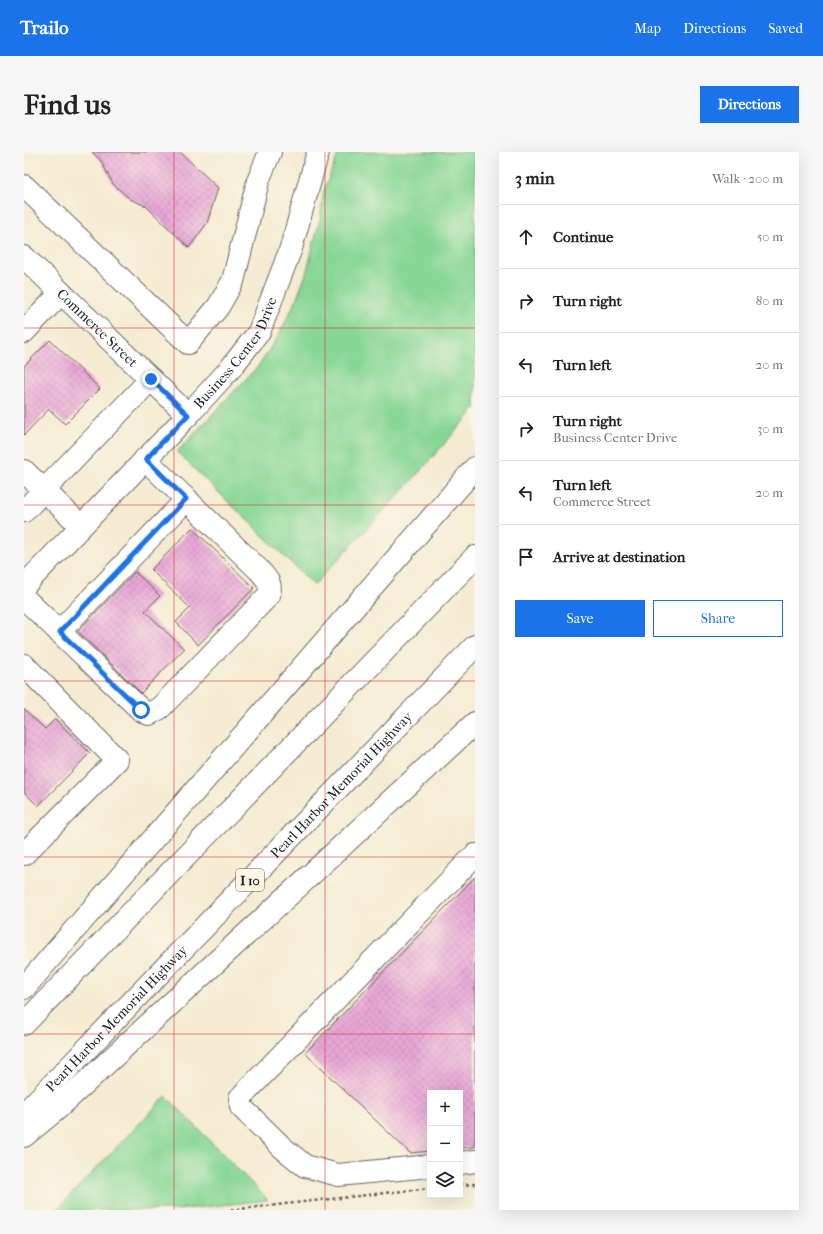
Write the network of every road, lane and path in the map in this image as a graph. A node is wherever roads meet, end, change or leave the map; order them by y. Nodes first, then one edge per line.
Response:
1 (270, 152) edge
2 (318, 152) edge
3 (24, 186) edge
4 (24, 257) edge
5 (62, 293) junction
6 (24, 332) edge
7 (151, 379) junction
8 (188, 415) junction
9 (146, 459) junction
10 (475, 468) edge
11 (24, 471) edge
12 (44, 490) junction
13 (186, 499) junction
14 (24, 511) edge
15 (81, 526) junction
16 (475, 556) edge
17 (24, 586) edge
18 (24, 598) edge
19 (60, 632) junction
20 (475, 646) edge
21 (24, 665) edge
22 (475, 723) edge
23 (24, 854) edge
24 (475, 855) edge
25 (24, 988) edge
26 (24, 1024) edge
27 (24, 1114) edge
28 (24, 1136) edge
29 (475, 1161) edge
30 (463, 1163) edge
31 (427, 1166) edge
32 (475, 1184) edge
33 (463, 1185) edge
34 (427, 1188) edge
35 (231, 1210) edge

1 - 3 main road
2 - 8 main road, Business Center Drive
4 - 5 main road, Commerce Street
5 - 6 main road
5 - 7 main road, Commerce Street
7 - 8 main road, Commerce Street
7 - 12 main road
8 - 9 main road, Business Center Drive
9 - 13 main road
9 - 15 main road, Business Center Drive
10 - 25 main road
11 - 12 main road
12 - 14 main road
12 - 15 main road
13 - 19 main road
13 - 19 main road
15 - 17 main road, Business Center Drive
16 - 26 main road
18 - 19 main road
20 - 27 main road, Pearl Harbor Memorial Highway / I 10
21 - 23 main road
22 - 28 main road
24 - 31 main road
29 - 30 main road
32 - 33 path
34 - 35 path

